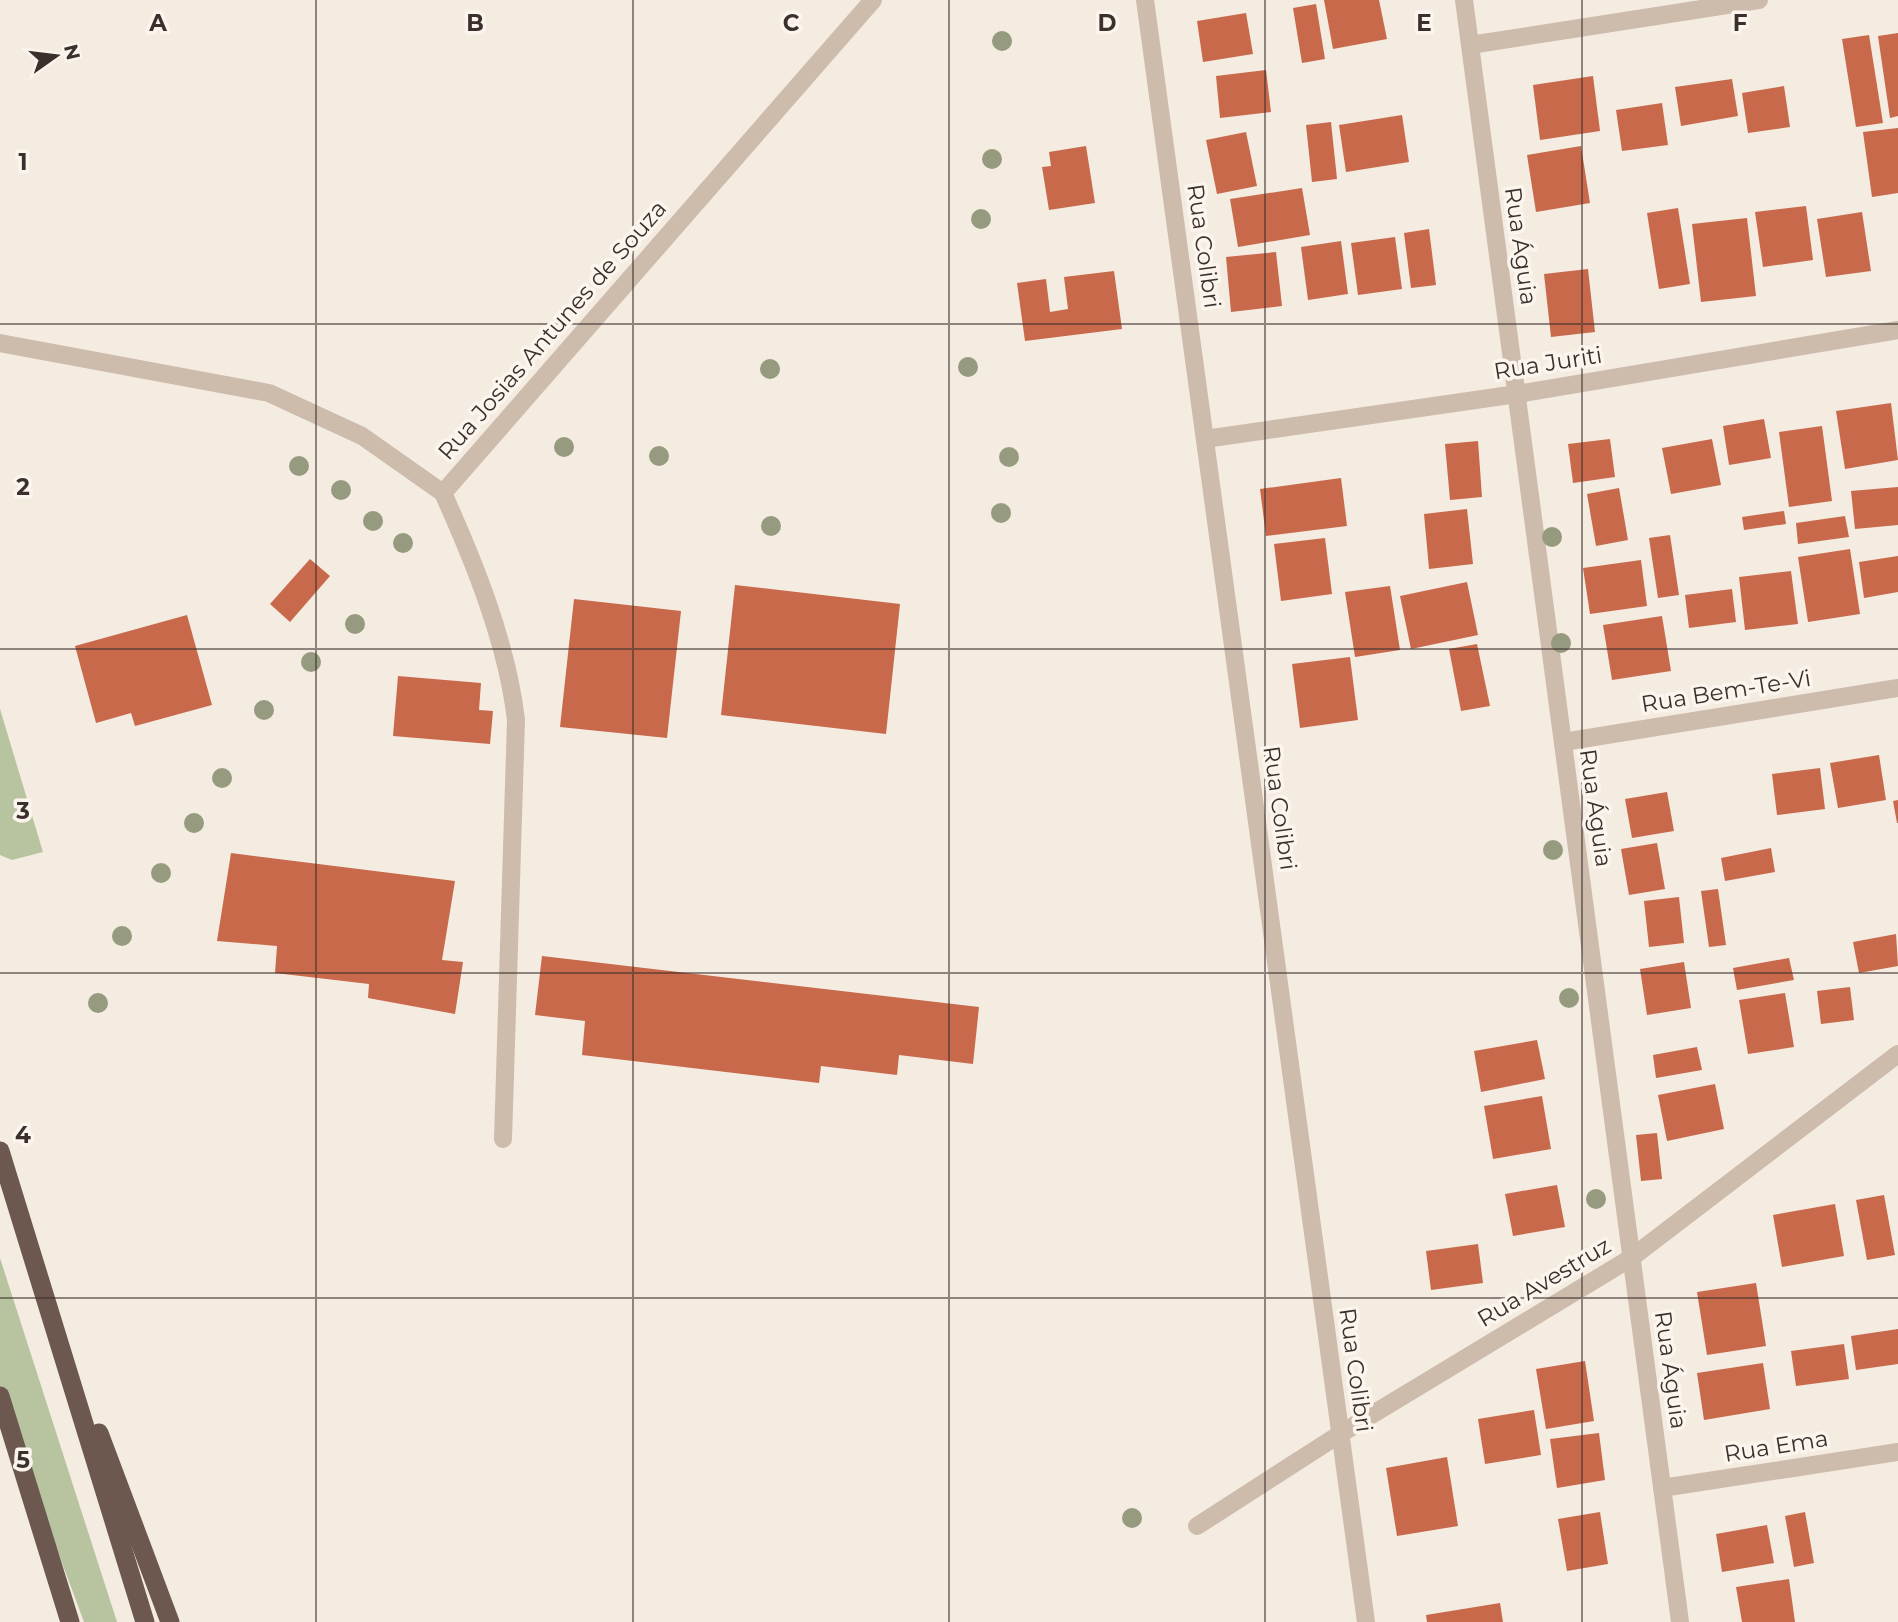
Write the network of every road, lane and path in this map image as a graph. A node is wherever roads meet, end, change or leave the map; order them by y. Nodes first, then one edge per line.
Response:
1 (873, 0) edge
2 (1145, 0) edge
3 (1464, 0) edge
4 (1759, 0) edge
5 (1470, 45) junction
6 (1898, 330) edge
7 (0, 343) edge
8 (1517, 394) junction
9 (1205, 439) junction
10 (443, 493) junction
11 (1898, 688) edge
12 (1563, 742) junction
13 (1898, 1054) edge
14 (503, 1139) dead end
15 (0, 1151) edge
16 (30, 1249) junction
17 (1631, 1258) junction
18 (0, 1396) edge
19 (1340, 1434) junction
20 (1898, 1452) edge
21 (1662, 1488) junction
22 (1197, 1526) dead end
23 (70, 1622) edge
24 (145, 1622) edge
25 (170, 1622) edge
26 (1366, 1622) edge
27 (1680, 1622) edge

1 - 10 street, Rua Josias Antunes de Souza
2 - 9 street, Rua Colibri
3 - 5 street, Rua Águia
4 - 5 street
5 - 8 street, Rua Águia
6 - 8 street, Rua Juriti
7 - 10 street, Rua Josias Antunes de Souza
8 - 9 street, Rua Juriti
8 - 12 street, Rua Águia
9 - 19 street, Rua Colibri
10 - 14 street
11 - 12 street, Rua Bem-Te-Vi
12 - 17 street, Rua Águia
13 - 17 street, Rua Avestruz
15 - 16 highway
16 - 24 highway
16 - 25 highway
17 - 19 street, Rua Avestruz
17 - 21 street, Rua Águia
18 - 23 highway
19 - 22 street, Rua Avestruz
19 - 26 street, Rua Colibri
20 - 21 street, Rua Ema
21 - 27 street, Rua Águia

